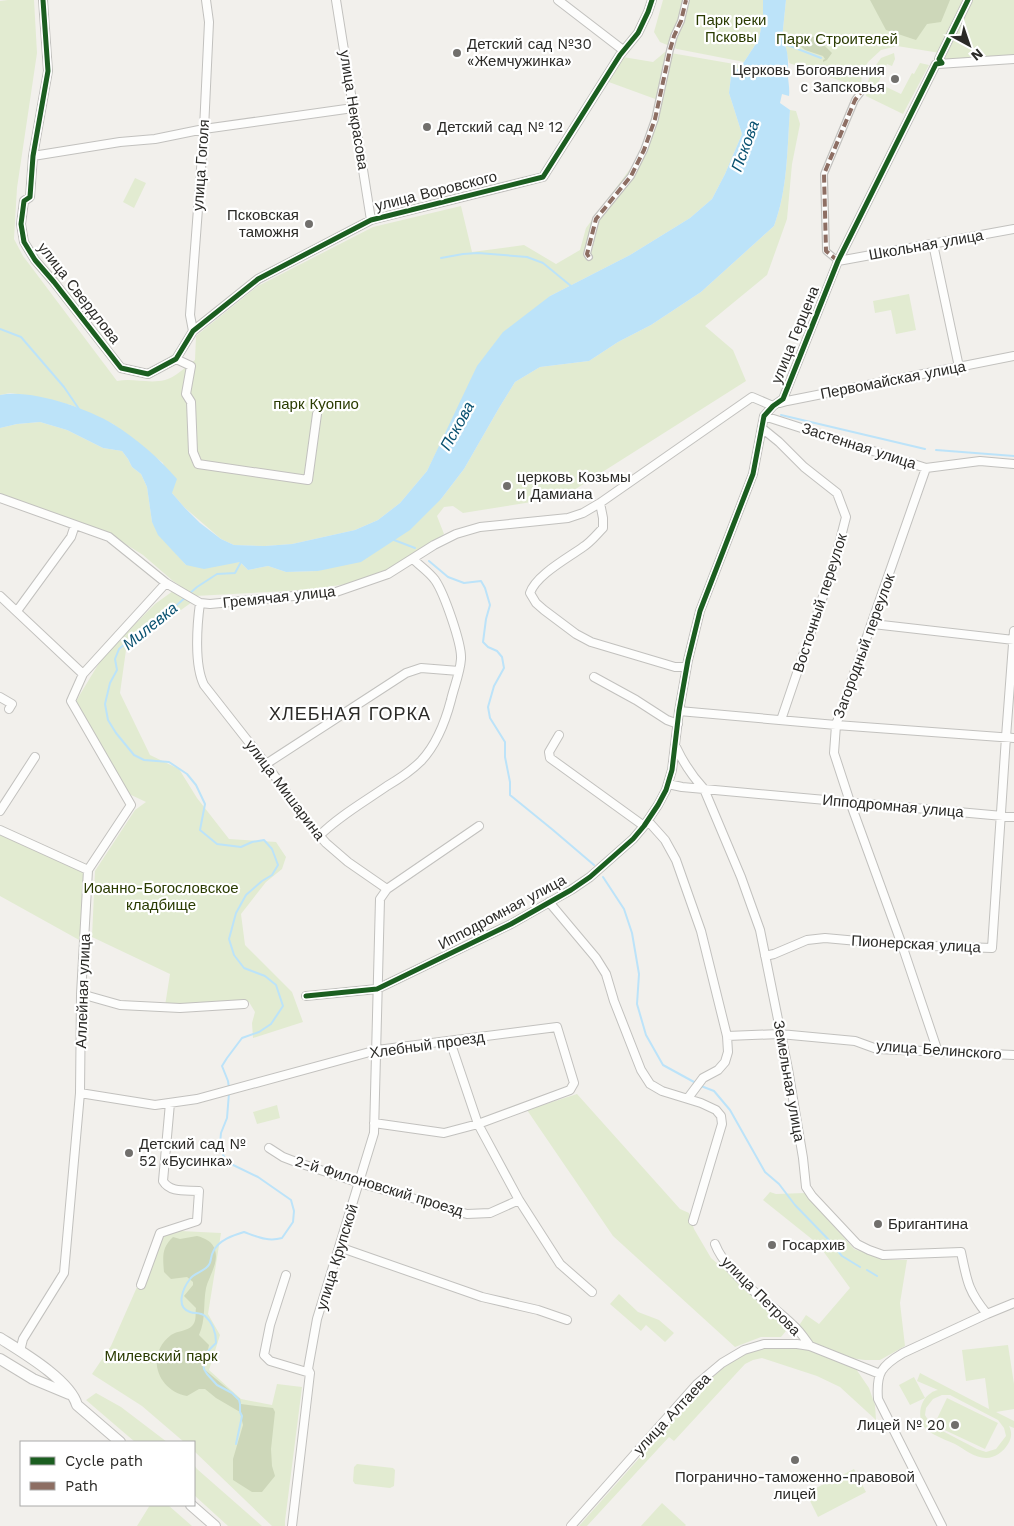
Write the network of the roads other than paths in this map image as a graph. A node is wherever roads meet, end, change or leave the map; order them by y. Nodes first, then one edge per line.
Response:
1 (43, 0) edge
2 (206, 0) edge
3 (336, 0) edge
4 (558, 0) edge
5 (652, 0) edge
6 (686, 0) edge
7 (968, 0) edge
8 (623, 50) junction
9 (1014, 59) edge
10 (936, 64) junction
11 (861, 92) dead end
12 (353, 108) junction
13 (204, 129) junction
14 (33, 156) junction
15 (371, 220) junction
16 (1014, 229) edge
17 (933, 244) junction
18 (589, 257) dead end
19 (838, 261) junction
20 (193, 330) junction
21 (1014, 356) edge
22 (176, 359) junction
23 (959, 366) junction
24 (773, 406) junction
25 (317, 414) dead end
26 (764, 416) junction
27 (763, 429) junction
28 (1014, 464) edge
29 (926, 468) junction
30 (0, 498) edge
31 (600, 503) junction
32 (75, 525) junction
33 (415, 558) junction
34 (166, 583) junction
35 (0, 596) edge
36 (197, 601) junction
37 (17, 611) junction
38 (873, 624) junction
39 (1014, 631) edge
40 (1013, 640) edge
41 (686, 667) junction
42 (459, 671) junction
43 (84, 674) junction
44 (594, 677) dead end
45 (0, 697) edge
46 (9, 709) dead end
47 (679, 711) junction
48 (781, 720) junction
49 (678, 724) junction
50 (836, 725) junction
51 (559, 735) dead end
52 (1010, 737) edge
53 (675, 745) junction
54 (35, 757) dead end
55 (266, 764) junction
56 (668, 784) junction
57 (704, 789) junction
58 (850, 802) junction
59 (0, 811) edge
60 (1000, 816) junction
61 (1014, 817) edge
62 (646, 824) junction
63 (479, 826) dead end
64 (0, 830) edge
65 (319, 836) junction
66 (88, 870) junction
67 (387, 888) junction
68 (549, 902) junction
69 (902, 945) junction
70 (765, 956) junction
71 (377, 989) junction
72 (81, 994) junction
73 (306, 996) dead end
74 (244, 1004) dead end
75 (780, 1034) junction
76 (727, 1036) junction
77 (450, 1041) junction
78 (377, 1050) junction
79 (938, 1052) junction
80 (1014, 1056) edge
81 (80, 1093) junction
82 (688, 1098) junction
83 (170, 1103) junction
84 (374, 1123) junction
85 (478, 1124) junction
86 (269, 1148) dead end
87 (360, 1183) junction
88 (518, 1200) junction
89 (693, 1221) dead end
90 (714, 1244) dead end
91 (339, 1247) junction
92 (286, 1275) dead end
93 (141, 1285) dead end
94 (592, 1292) dead end
95 (1014, 1303) edge
96 (987, 1314) junction
97 (567, 1320) dead end
98 (0, 1338) edge
99 (810, 1346) junction
100 (20, 1351) junction
101 (0, 1358) edge
102 (46, 1368) junction
103 (310, 1373) junction
104 (880, 1374) junction
105 (33, 1379) junction
106 (74, 1396) junction
107 (119, 1441) edge
108 (192, 1506) edge
109 (215, 1526) edge
110 (292, 1526) edge
111 (571, 1526) edge
112 (942, 1526) edge

1 - 14 street, улица Свердлова
2 - 13 street, улица Гоголя
3 - 12 street, улица Некрасова
4 - 8 street
5 - 8 street, улица Воровского
6 - 18 street
7 - 10 street, улица Герцена
8 - 15 street, улица Воровского
9 - 10 street
10 - 19 street, улица Герцена
11 - 19 street
12 - 13 street
12 - 15 street, улица Некрасова
13 - 14 street
13 - 20 street, улица Гоголя
14 - 22 street, улица Свердлова
15 - 20 street, улица Воровского
16 - 17 street, Школьная улица
17 - 19 street, Школьная улица
17 - 23 street
19 - 24 street, улица Герцена
20 - 22 street, улица Воровского
21 - 23 street, Первомайская улица
22 - 25 street
23 - 24 street, Первомайская улица
24 - 26 street, улица Герцена
24 - 31 street, Гремячая улица
26 - 27 street
26 - 29 street, Застенная улица
27 - 41 street
27 - 48 street, Восточный переулок
28 - 29 street, Застенная улица
29 - 38 street, Загородный переулок
30 - 32 street
31 - 33 street, Гремячая улица
31 - 41 street
32 - 34 street
32 - 37 street
33 - 36 street, Гремячая улица
33 - 42 street
34 - 36 street
34 - 43 street
35 - 37 street
36 - 55 street, улица Мишарина
37 - 43 street
38 - 40 street
38 - 50 street, Загородный переулок
39 - 40 street, Пионерская улица
40 - 52 street, Пионерская улица
41 - 47 street
42 - 55 street
42 - 65 street
43 - 66 street
44 - 49 street
45 - 46 street
47 - 48 street
47 - 49 street
48 - 50 street
49 - 53 street
50 - 52 street
50 - 58 street, Загородный переулок
51 - 62 street
52 - 60 street, Пионерская улица
53 - 56 street
53 - 57 street, Земельная улица
54 - 59 street
55 - 65 street, улица Мишарина
56 - 57 street, Ипподромная улица
56 - 62 street, Ипподромная улица
57 - 58 street, Ипподромная улица
57 - 70 street, Земельная улица
58 - 60 street, Ипподромная улица
58 - 69 street, Загородный переулок
60 - 61 street, Ипподромная улица
60 - 69 street, Пионерская улица
62 - 68 street, Ипподромная улица
62 - 76 street
63 - 67 street
64 - 66 street
65 - 67 street, улица Мишарина
66 - 72 street, Аллейная улица
67 - 71 street
68 - 71 street, Ипподромная улица
68 - 82 street
69 - 70 street, Пионерская улица
69 - 79 street, Загородный переулок
70 - 75 street, Земельная улица
71 - 73 street, Ипподромная улица
71 - 78 street, улица Крупской
72 - 74 street
72 - 81 street, Аллейная улица
75 - 76 street, улица Белинского
75 - 79 street, улица Белинского
75 - 96 street, Земельная улица
76 - 82 street
77 - 78 street, Хлебный проезд
77 - 85 street
77 - 85 street, Хлебный проезд
78 - 83 street, Хлебный проезд
78 - 84 street, улица Крупской
79 - 80 street, улица Белинского
81 - 83 street, Хлебный проезд
81 - 100 street, Аллейная улица
82 - 89 street
83 - 93 street
84 - 85 street
84 - 87 street, улица Крупской
85 - 88 street
86 - 87 street, 2-й Филоновский проезд
87 - 88 street, 2-й Филоновский проезд
87 - 91 street, улица Крупской
88 - 94 street
90 - 99 street, улица Петрова
91 - 97 street
91 - 103 street, улица Крупской
92 - 103 street
95 - 96 street
96 - 104 street
98 - 100 main road
99 - 104 street, улица Алтаева
99 - 111 street, улица Алтаева
100 - 102 main road
101 - 105 main road
102 - 105 main road
102 - 106 main road
103 - 110 street, улица Крупской
104 - 112 street
105 - 106 main road
106 - 107 main road
108 - 109 main road

